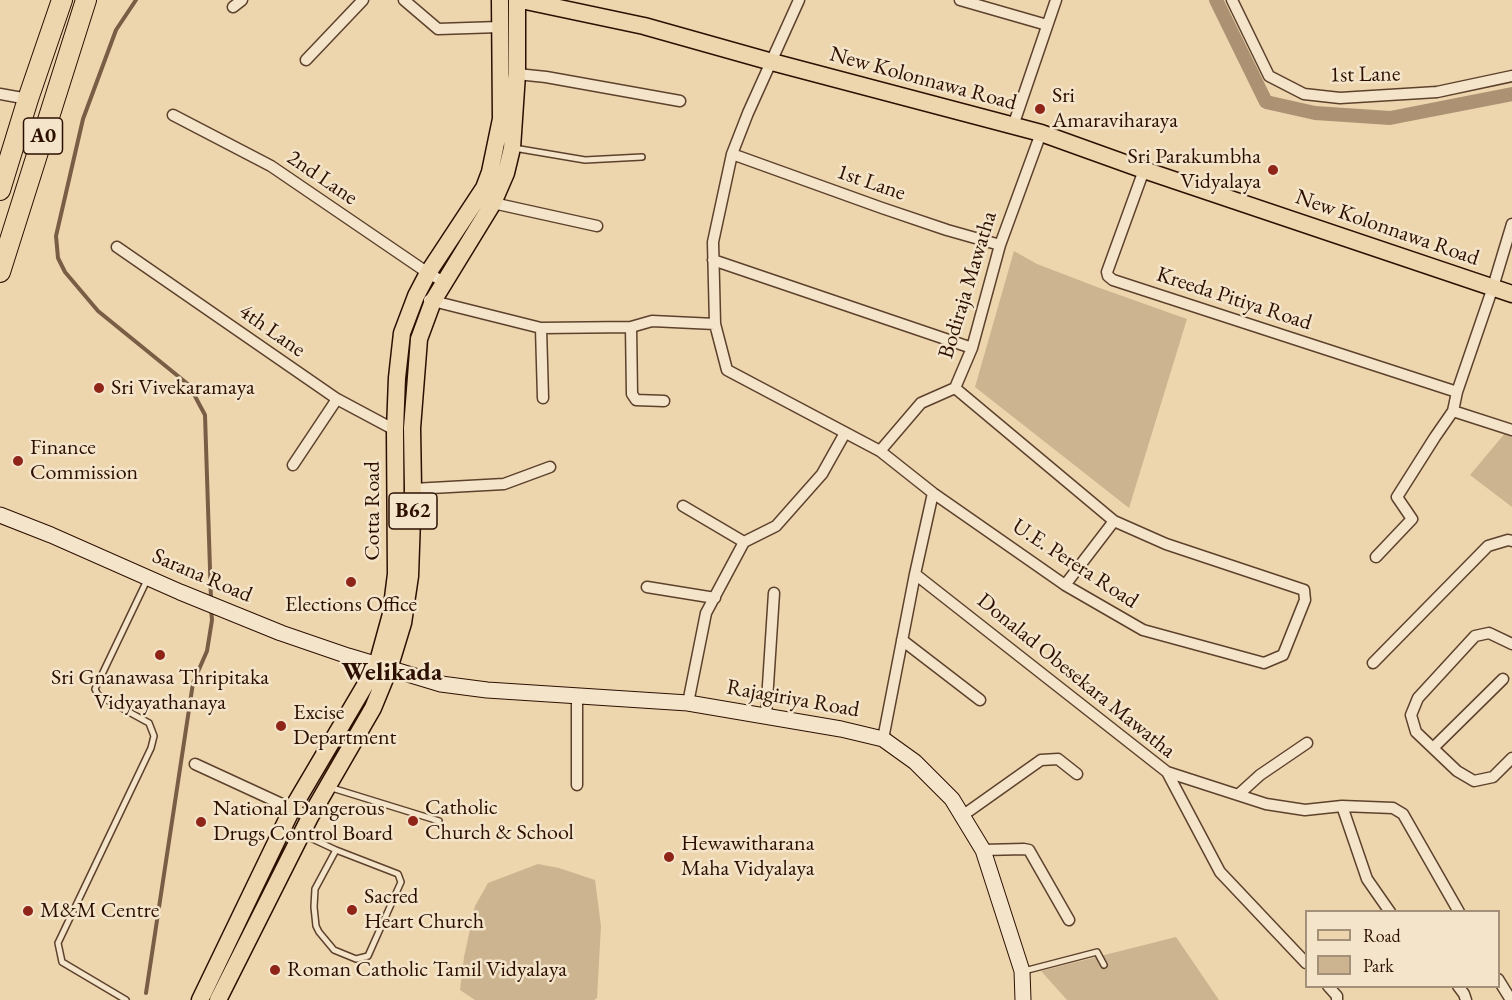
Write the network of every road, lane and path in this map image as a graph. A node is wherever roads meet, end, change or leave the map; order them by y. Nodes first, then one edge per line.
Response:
1 (62, 0) edge
2 (86, 0) edge
3 (363, 0) edge
4 (404, 0) edge
5 (500, 0) edge
6 (519, 0) edge
7 (799, 0) edge
8 (960, 0) edge
9 (1056, 0) edge
10 (1232, 0) edge
11 (1047, 25) junction
12 (499, 27) junction
13 (306, 60) dead end
14 (772, 62) junction
15 (517, 74) junction
16 (1512, 76) edge
17 (0, 94) edge
18 (28, 99) junction
19 (680, 101) dead end
20 (172, 116) dead end
21 (1013, 126) junction
22 (1041, 133) junction
23 (512, 148) junction
24 (732, 154) junction
25 (642, 157) dead end
26 (1144, 170) junction
27 (0, 190) edge
28 (493, 203) junction
29 (1512, 224) edge
30 (597, 226) dead end
31 (999, 245) junction
32 (117, 247) dead end
33 (713, 260) junction
34 (0, 272) edge
35 (428, 273) junction
36 (444, 282) junction
37 (1493, 287) junction
38 (1512, 294) edge
39 (416, 296) junction
40 (433, 301) junction
41 (715, 324) junction
42 (631, 327) junction
43 (541, 328) junction
44 (972, 348) junction
45 (955, 387) junction
46 (1456, 392) junction
47 (543, 398) dead end
48 (337, 399) junction
49 (664, 401) dead end
50 (1453, 411) junction
51 (412, 428) junction
52 (395, 430) junction
53 (1512, 430) edge
54 (846, 433) junction
55 (880, 451) junction
56 (293, 465) dead end
57 (550, 467) dead end
58 (413, 489) junction
59 (933, 493) junction
60 (682, 506) dead end
61 (0, 515) edge
62 (1114, 521) junction
63 (1512, 541) edge
64 (744, 542) junction
65 (403, 550) junction
66 (1376, 557) dead end
67 (915, 573) junction
68 (148, 578) junction
69 (1065, 585) junction
70 (647, 587) dead end
71 (774, 593) dead end
72 (715, 598) junction
73 (902, 640) junction
74 (1512, 644) edge
75 (1373, 663) dead end
76 (383, 667) junction
77 (1503, 679) dead end
78 (577, 696) junction
79 (980, 700) dead end
80 (688, 703) junction
81 (766, 716) junction
82 (883, 739) junction
83 (1307, 743) dead end
84 (1433, 748) junction
85 (1512, 758) edge
86 (195, 764) dead end
87 (1167, 771) junction
88 (1077, 774) dead end
89 (577, 785) dead end
90 (327, 786) junction
91 (1238, 795) junction
92 (1342, 806) junction
93 (292, 809) junction
94 (962, 816) junction
95 (310, 818) junction
96 (439, 821) dead end
97 (302, 834) junction
98 (336, 850) junction
99 (983, 850) junction
100 (1389, 910) edge
101 (1458, 910) edge
102 (1069, 920) dead end
103 (1305, 962) edge
104 (1104, 965) dead end
105 (1022, 971) junction
106 (1500, 982) edge
107 (1329, 988) edge
108 (126, 1000) edge
109 (200, 1000) edge
110 (218, 1000) edge
111 (1023, 1000) edge
112 (1337, 1000) edge
113 (1511, 1000) edge

1 - 18 highway, A0
2 - 34 highway, A0
3 - 13 street
4 - 12 street
5 - 12 main road, Cotta Road / B62
6 - 14 main road, New Kolonnawa Road
6 - 15 main road, Cotta Road / B62
7 - 14 street, U.E. Perera Road
8 - 11 street
9 - 11 street
10 - 16 street, 1st Lane
11 - 21 street
12 - 35 main road, Cotta Road / B62
14 - 21 main road, New Kolonnawa Road
14 - 24 street, U.E. Perera Road
15 - 19 street
15 - 23 main road, Cotta Road / B62
17 - 18 street
18 - 27 highway, A0
20 - 35 street, 2nd Lane
21 - 22 main road, New Kolonnawa Road
22 - 26 main road, New Kolonnawa Road
22 - 31 street, Bodiraja Mawatha
23 - 25 lane
23 - 28 main road, Cotta Road / B62
24 - 31 street, 1st Lane
24 - 33 street, U.E. Perera Road
26 - 37 main road, New Kolonnawa Road
26 - 46 street, Kreeda Pitiya Road
28 - 30 street
28 - 36 main road, Cotta Road / B62
29 - 37 street
31 - 44 street, Bodiraja Mawatha
32 - 48 street, 4th Lane
33 - 41 street, U.E. Perera Road
33 - 44 street
35 - 36 street, 2nd Lane
35 - 39 main road, Cotta Road / B62
36 - 40 main road, Cotta Road / B62
37 - 38 main road, New Kolonnawa Road
37 - 46 street
39 - 40 street
39 - 52 main road, Cotta Road / B62
40 - 43 street
40 - 51 main road, Cotta Road / B62
41 - 42 street
41 - 54 street, U.E. Perera Road
42 - 43 street
42 - 49 street
43 - 47 street
44 - 45 street, Bodiraja Mawatha
45 - 55 street, Bodiraja Mawatha
45 - 62 street, U.E. Perera Road
46 - 50 street
48 - 52 street, 4th Lane
48 - 56 street
50 - 53 street
50 - 66 street
51 - 52 street
51 - 58 main road, Cotta Road / B62
52 - 65 main road, Cotta Road / B62
54 - 55 street, U.E. Perera Road
54 - 64 street
55 - 59 street, U.E. Perera Road
57 - 58 street
58 - 65 main road, Cotta Road / B62
59 - 67 street
59 - 69 street, U.E. Perera Road
60 - 64 street
61 - 68 street, Sarana Road
62 - 69 street
62 - 69 street, U.E. Perera Road
63 - 75 street
64 - 72 street
65 - 76 main road, Cotta Road / B62
67 - 73 street
67 - 87 street, Donalad Obesekara Mawatha
68 - 76 street, Sarana Road
68 - 108 lane
70 - 72 street
71 - 81 street
72 - 80 street
73 - 79 street
73 - 82 street
74 - 84 street
76 - 78 street, Rajagiriya Road
76 - 90 main road, Cotta Road / B62
76 - 93 main road, Cotta Road / B62
77 - 84 street
78 - 80 street, Rajagiriya Road
78 - 89 street
80 - 81 street, Rajagiriya Road
81 - 82 street, Rajagiriya Road
82 - 94 street, Rajagiriya Road
83 - 91 street
84 - 85 street
86 - 93 street
87 - 91 street
87 - 103 street, Donalad Obesekara Mawatha
88 - 94 street
90 - 95 main road, Cotta Road / B62
90 - 96 lane
91 - 92 street
92 - 100 street
92 - 101 street
93 - 95 street
93 - 109 main road, Cotta Road / B62
94 - 99 street, Rajagiriya Road
95 - 97 main road, Cotta Road / B62
97 - 98 lane
97 - 110 main road, Cotta Road / B62
98 - 98 lane
99 - 102 street
99 - 105 street, Rajagiriya Road
104 - 105 lane
105 - 111 street, Rajagiriya Road
106 - 113 street
107 - 112 street

